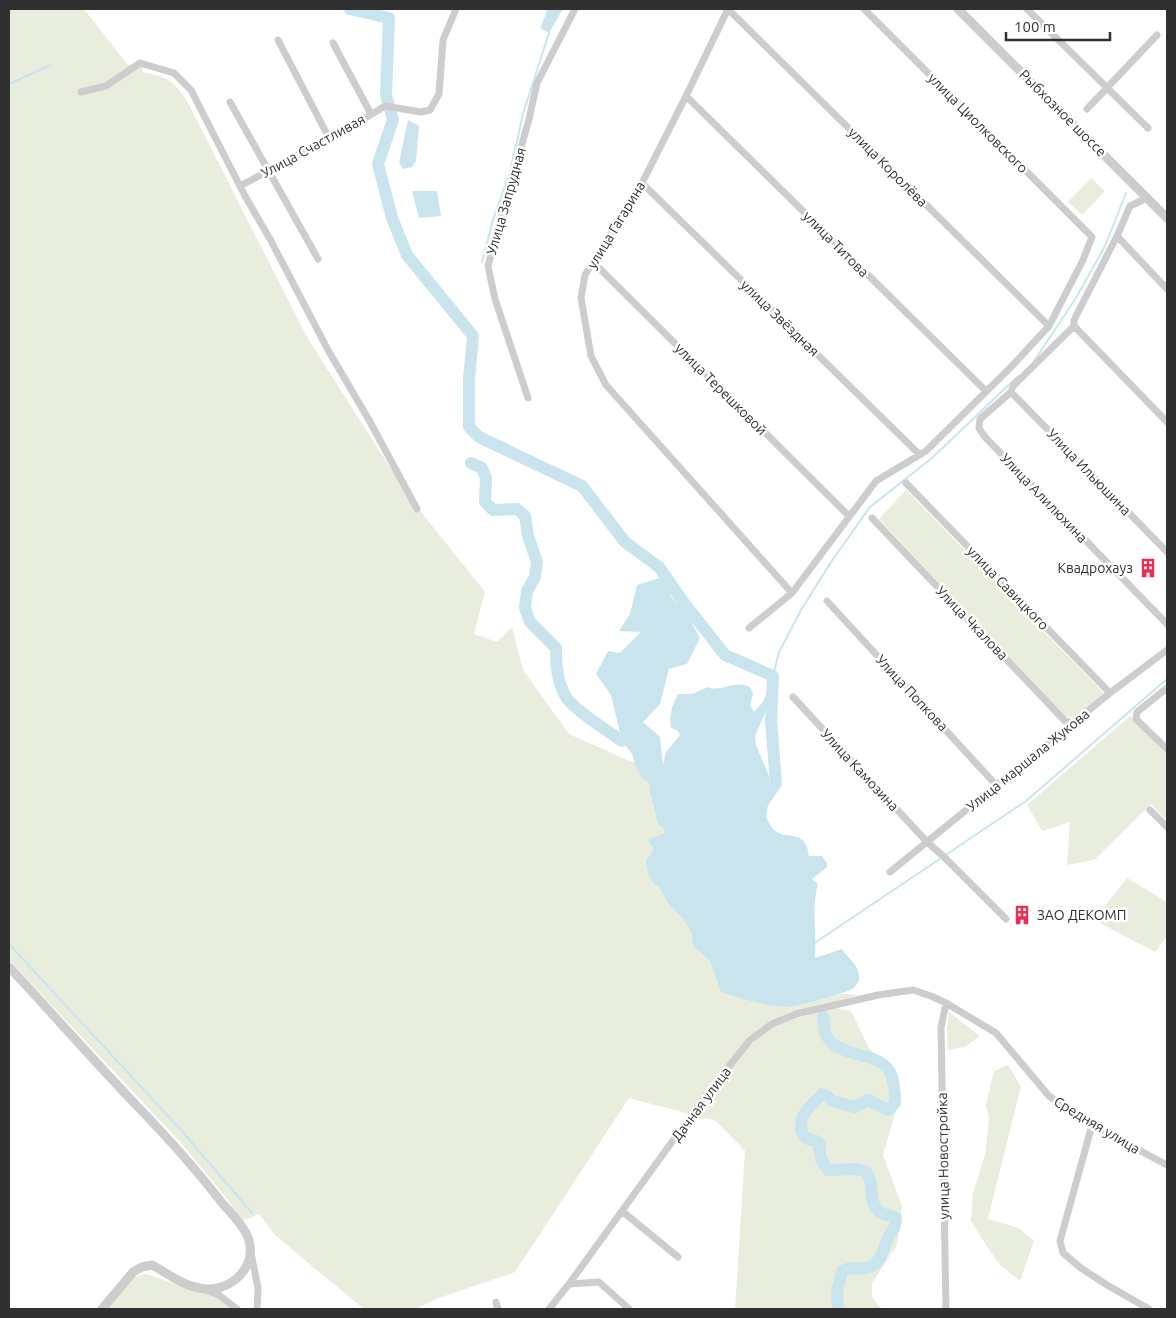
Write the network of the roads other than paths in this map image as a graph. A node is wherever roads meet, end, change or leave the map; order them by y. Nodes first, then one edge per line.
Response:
1 (456, 9) edge
2 (575, 9) edge
3 (728, 9) edge
4 (864, 9) edge
5 (958, 9) edge
6 (1027, 9) edge
7 (1157, 35) dead end
8 (278, 40) dead end
9 (333, 43) dead end
10 (1108, 87) junction
11 (81, 92) dead end
12 (686, 96) junction
13 (230, 102) dead end
14 (1087, 109) dead end
15 (371, 114) junction
16 (1148, 128) dead end
17 (329, 138) junction
18 (268, 171) junction
19 (642, 182) junction
20 (240, 186) junction
21 (1147, 198) junction
22 (1167, 218) edge
23 (1117, 236) junction
24 (318, 259) dead end
25 (593, 262) junction
26 (1167, 289) edge
27 (1049, 326) junction
28 (1074, 326) junction
29 (986, 391) junction
30 (1011, 392) junction
31 (528, 398) dead end
32 (1167, 422) edge
33 (919, 454) junction
34 (906, 483) dead end
35 (417, 509) dead end
36 (849, 516) junction
37 (872, 518) dead end
38 (1167, 552) edge
39 (792, 593) junction
40 (827, 601) dead end
41 (1167, 624) edge
42 (749, 628) dead end
43 (1167, 650) edge
44 (1167, 688) edge
45 (1110, 693) junction
46 (793, 697) dead end
47 (1074, 723) junction
48 (1167, 749) edge
49 (997, 786) junction
50 (1150, 810) dead end
51 (1167, 827) edge
52 (927, 842) junction
53 (890, 872) dead end
54 (1006, 919) dead end
55 (9, 967) edge
56 (946, 1003) junction
57 (1092, 1125) junction
58 (1167, 1165) edge
59 (622, 1212) junction
60 (250, 1252) junction
61 (678, 1257) dead end
62 (569, 1284) junction
63 (200, 1288) junction
64 (496, 1302) dead end
65 (102, 1309) edge
66 (237, 1309) edge
67 (257, 1309) edge
68 (498, 1309) edge
69 (549, 1309) edge
70 (629, 1309) edge
71 (946, 1309) edge
72 (1149, 1309) edge

1 - 15 street, Улица Счастливая
2 - 31 street, Улица Запрудная
3 - 12 street, улица Гагарина
3 - 27 street, улица Королёва
4 - 27 street, улица Циолковского
5 - 21 street, Рыбхозное шоссе
6 - 10 street
7 - 10 street
8 - 17 street
9 - 15 street
10 - 14 street
10 - 16 street
11 - 20 street
12 - 19 street, улица Гагарина
12 - 29 street, улица Титова
13 - 18 street
15 - 17 street, Улица Счастливая
17 - 18 street, Улица Счастливая
18 - 20 street, Улица Счастливая
18 - 24 street
19 - 25 street, улица Гагарина
19 - 33 street, улица Звёздная
20 - 35 street
21 - 22 street, Рыбхозное шоссе
21 - 23 street
23 - 26 street
23 - 28 street
25 - 36 street, улица Терешковой
25 - 39 street, улица Гагарина
27 - 29 street
28 - 30 street
28 - 32 street
29 - 33 street
30 - 38 street, Улица Ильюшина
30 - 41 street, Улица Алилюхина
33 - 36 street
34 - 45 street, улица Савицкого
36 - 39 street
37 - 47 street, Улица Чкалова
39 - 42 street
40 - 49 street, Улица Попкова
43 - 45 street, Улица маршала Жукова
44 - 48 street
45 - 47 street, Улица маршала Жукова
46 - 52 street, Улица Камозина
47 - 49 street, Улица маршала Жукова
49 - 52 street, Улица маршала Жукова
50 - 51 street
52 - 53 street, Улица маршала Жукова
52 - 54 street, Улица Камозина
55 - 60 street
56 - 57 street, Средняя улица
56 - 59 street, Дачная улица
56 - 71 street, улица Новостройка
57 - 58 street, Средняя улица
57 - 72 street
59 - 61 street
59 - 62 street, Дачная улица
60 - 63 street
60 - 67 street
62 - 69 street, Дачная улица
62 - 70 street
63 - 65 street
63 - 66 street
64 - 68 street

